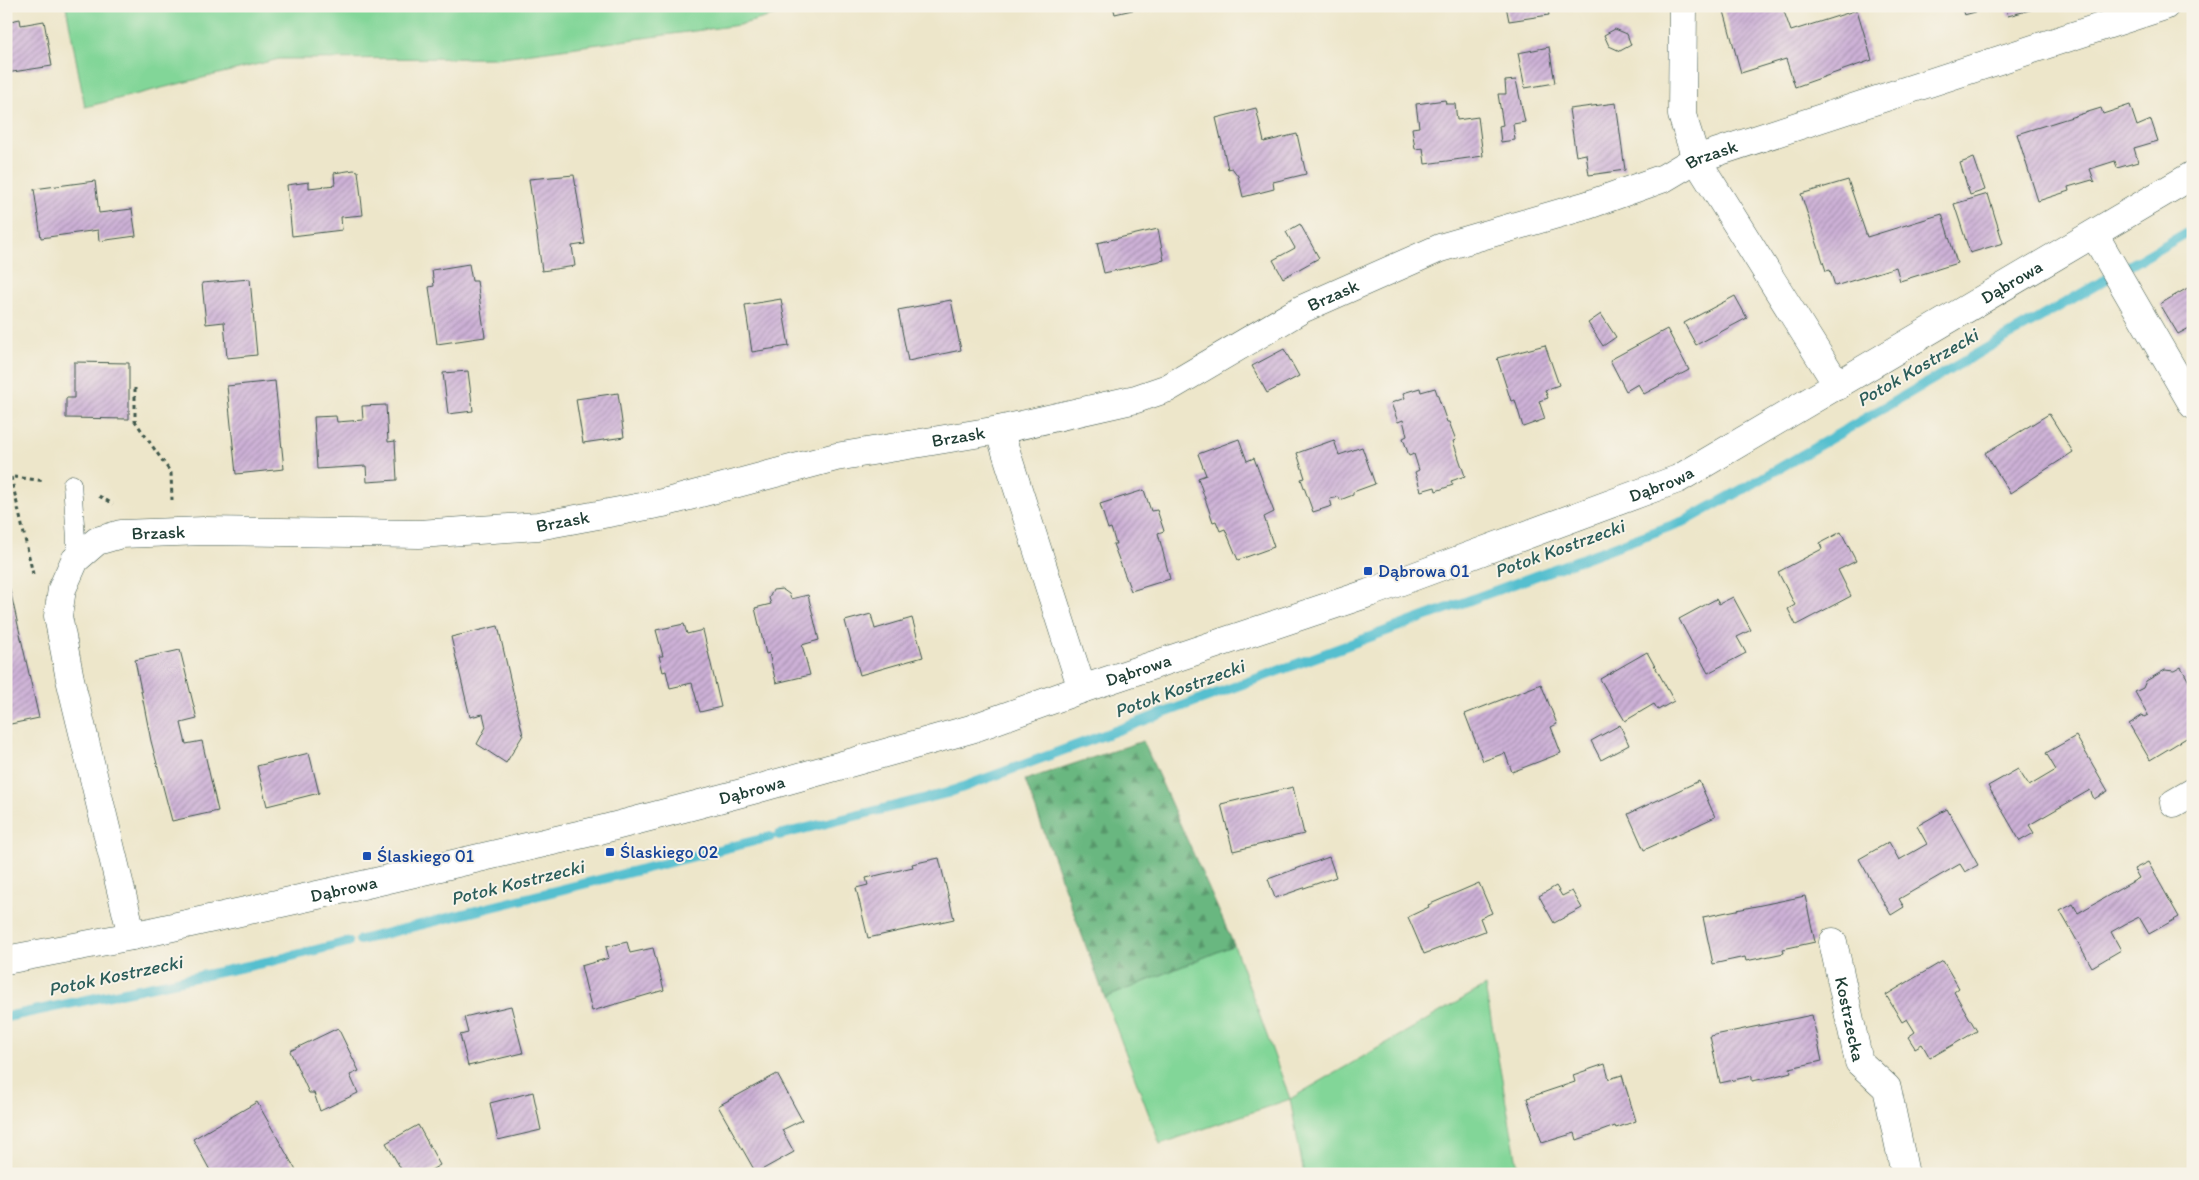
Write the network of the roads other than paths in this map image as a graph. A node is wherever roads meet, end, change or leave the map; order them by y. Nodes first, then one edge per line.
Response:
1 (1683, 6) edge
2 (2165, 6) edge
3 (1696, 159) junction
4 (2193, 175) edge
5 (2094, 234) junction
6 (1838, 386) junction
7 (2193, 405) edge
8 (999, 430) junction
9 (72, 484) dead end
10 (75, 560) junction
11 (1082, 689) junction
12 (132, 936) junction
13 (1833, 942) dead end
14 (6, 960) edge
15 (1905, 1174) edge

1 - 3 street
2 - 3 street, Brzask
3 - 6 street
3 - 8 street, Brzask
4 - 5 street, Dąbrowa
5 - 6 street, Dąbrowa
5 - 7 street
6 - 11 street, Dąbrowa
8 - 10 street, Brzask
8 - 11 street
9 - 10 lane
10 - 12 street, Brzask
11 - 12 street, Dąbrowa
12 - 14 street, Dąbrowa
13 - 15 street, Kostrzecka

